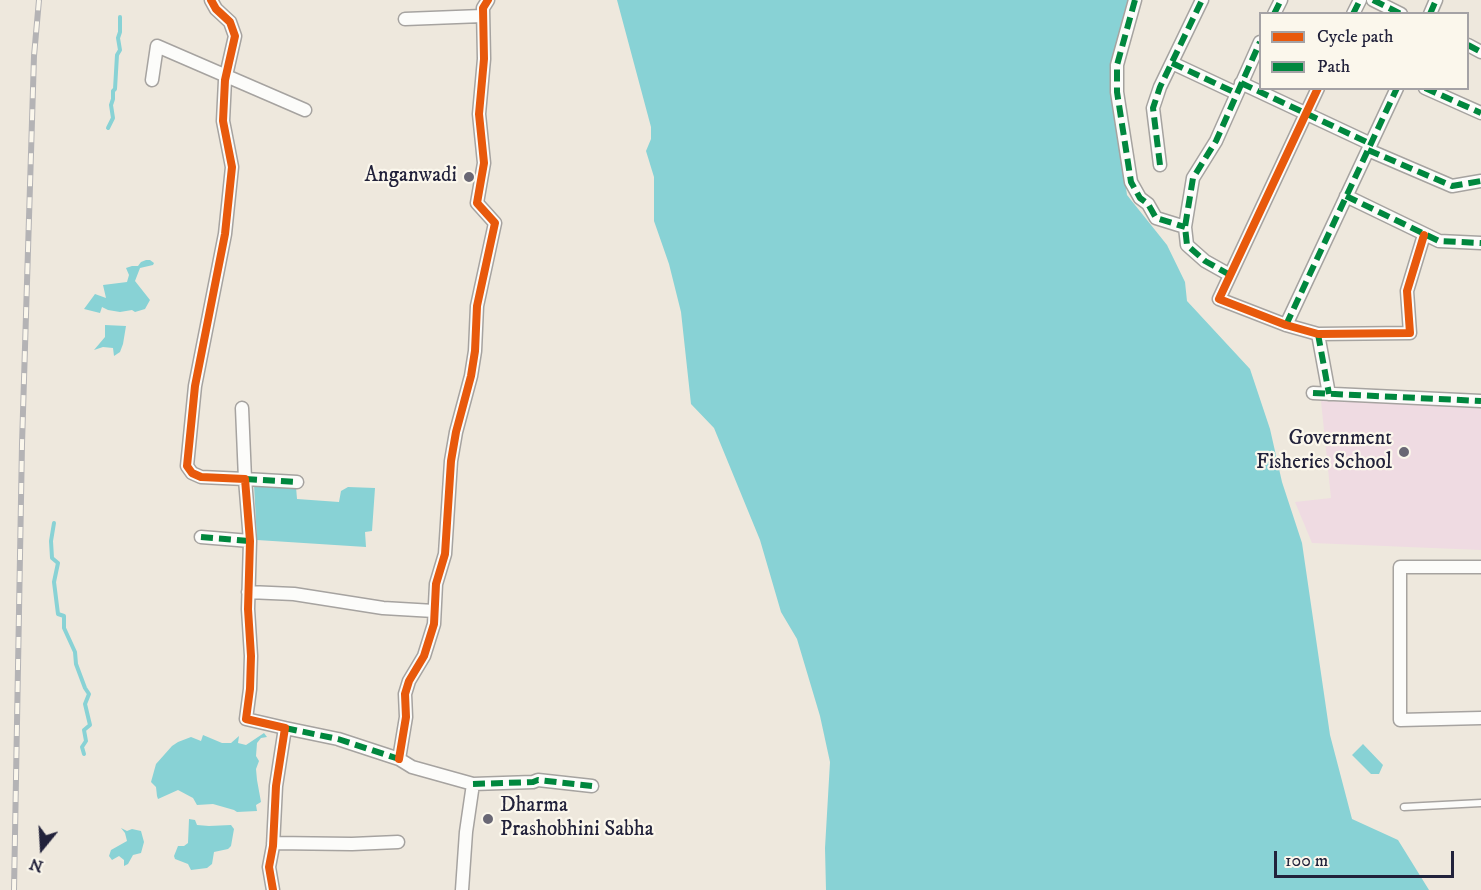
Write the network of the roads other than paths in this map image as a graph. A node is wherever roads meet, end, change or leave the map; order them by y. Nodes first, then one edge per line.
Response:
1 (212, 0) edge
2 (488, 0) edge
3 (1135, 0) edge
4 (1202, 0) edge
5 (1373, 0) edge
6 (1397, 12) edge
7 (482, 16) junction
8 (405, 19) dead end
9 (1259, 44) edge
10 (1172, 63) junction
11 (226, 76) junction
12 (152, 80) dead end
13 (1238, 88) junction
14 (1317, 90) edge
15 (1396, 90) edge
16 (1430, 90) edge
17 (305, 110) dead end
18 (1481, 112) edge
19 (1306, 114) junction
20 (1369, 147) junction
21 (1160, 165) dead end
22 (1481, 181) edge
23 (1346, 196) junction
24 (1185, 227) junction
25 (1424, 235) junction
26 (1481, 243) edge
27 (1230, 275) junction
28 (1286, 325) junction
29 (1318, 334) junction
30 (1313, 393) dead end
31 (1329, 394) junction
32 (1481, 401) edge
33 (242, 408) dead end
34 (244, 479) junction
35 (297, 482) dead end
36 (201, 537) dead end
37 (250, 542) junction
38 (1481, 567) edge
39 (248, 592) junction
40 (434, 611) junction
41 (1481, 718) edge
42 (285, 728) junction
43 (399, 759) junction
44 (473, 784) junction
45 (592, 786) dead end
46 (1481, 803) edge
47 (1404, 807) dead end
48 (398, 842) dead end
49 (273, 843) junction
50 (273, 890) edge
51 (462, 890) edge

1 - 11 street
2 - 7 street
3 - 24 street
4 - 10 street
5 - 6 street
7 - 8 street
7 - 40 street
9 - 13 street
10 - 13 street
10 - 21 street
11 - 12 street
11 - 17 street
11 - 34 street
13 - 19 street
13 - 24 street
14 - 19 street
15 - 20 street
16 - 18 street
19 - 20 street
19 - 27 street
20 - 22 street
20 - 23 street
23 - 25 street
23 - 28 street
24 - 27 street
25 - 26 street
25 - 29 street
27 - 28 street
28 - 29 street
29 - 31 street
30 - 31 street
31 - 32 street
33 - 34 street
34 - 35 street
34 - 37 street
36 - 37 street
37 - 39 street
38 - 41 street
39 - 40 street
39 - 42 street
40 - 43 street
42 - 43 street
42 - 49 street
43 - 44 street
44 - 45 street
44 - 51 street
46 - 47 lane
48 - 49 street
49 - 50 street

